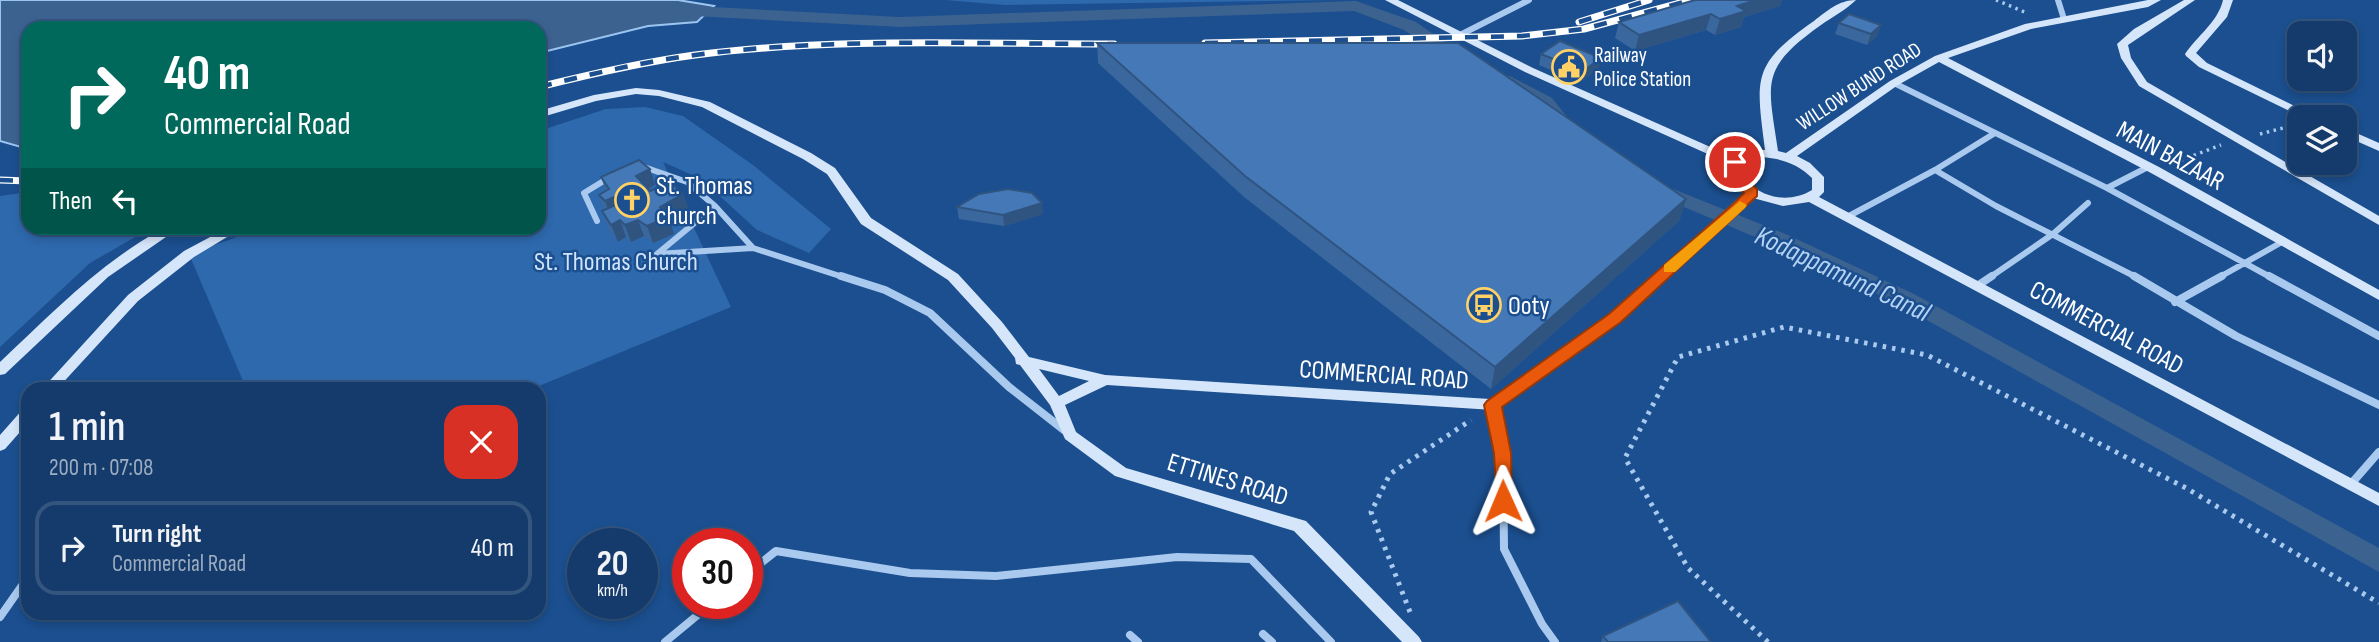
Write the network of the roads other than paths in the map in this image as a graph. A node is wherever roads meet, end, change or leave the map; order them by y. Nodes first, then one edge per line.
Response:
1 (1390, 0) edge
2 (1529, 0) edge
3 (1851, 0) edge
4 (2058, 0) edge
5 (2156, 0) edge
6 (2190, 0) edge
7 (2228, 0) edge
8 (2064, 19) junction
9 (1460, 35) junction
10 (1939, 58) junction
11 (1894, 83) junction
12 (2287, 105) edge
13 (546, 114) edge
14 (1996, 133) junction
15 (2357, 137) edge
16 (2379, 147) edge
17 (1772, 154) junction
18 (1788, 157) junction
19 (1735, 162) junction
20 (2148, 167) junction
21 (633, 169) edge
22 (1935, 170) junction
23 (622, 172) edge
24 (2107, 188) junction
25 (1752, 192) junction
26 (1811, 198) junction
27 (2088, 203) dead end
28 (715, 206) junction
29 (1847, 217) junction
30 (597, 221) dead end
31 (2379, 221) edge
32 (2053, 234) junction
33 (158, 235) edge
34 (223, 235) edge
35 (2282, 242) junction
36 (753, 248) junction
37 (2244, 262) junction
38 (1977, 286) junction
39 (2379, 296) edge
40 (2175, 302) junction
41 (2379, 336) edge
42 (1021, 359) junction
43 (0, 370) edge
44 (1105, 380) junction
45 (56, 382) edge
46 (1057, 403) junction
47 (1493, 405) junction
48 (2379, 405) edge
49 (21, 421) edge
50 (1070, 435) junction
51 (0, 445) edge
52 (2379, 452) edge
53 (2351, 484) junction
54 (2379, 500) edge
55 (763, 561) edge
56 (21, 587) edge
57 (0, 617) edge
58 (692, 619) edge
59 (1264, 634) dead end
60 (664, 642) edge
61 (1272, 642) edge
62 (1331, 642) edge
63 (1413, 642) edge
64 (1555, 642) edge

1 - 9 street
2 - 9 street
3 - 17 street
4 - 8 street
5 - 8 street, WILLOW BUND ROAD
6 - 31 street
7 - 12 street
8 - 10 street, WILLOW BUND ROAD
9 - 19 street
10 - 11 street, WILLOW BUND ROAD
10 - 20 street, MAIN BAZAAR
11 - 14 street
11 - 18 street, WILLOW BUND ROAD
13 - 42 street
14 - 22 street
14 - 24 street
15 - 16 street
17 - 18 street
17 - 19 street
18 - 26 street
19 - 25 street
20 - 24 street
20 - 35 street, MAIN BAZAAR
21 - 28 street
22 - 29 street
22 - 32 street
23 - 30 street
24 - 37 street
25 - 26 street
25 - 47 street, COMMERCIAL ROAD
26 - 29 street, COMMERCIAL ROAD
27 - 32 street
28 - 36 street
28 - 36 street
29 - 38 street, COMMERCIAL ROAD
32 - 38 street
32 - 40 street
33 - 43 street
34 - 45 street
35 - 37 street
35 - 39 street, MAIN BAZAAR
36 - 50 street
37 - 40 street
37 - 41 street
38 - 53 street, COMMERCIAL ROAD
40 - 48 street
42 - 44 street, COMMERCIAL ROAD
42 - 46 street
44 - 46 street
44 - 47 street, COMMERCIAL ROAD
46 - 50 street
47 - 64 street
49 - 51 street
50 - 63 street, ETTINES ROAD
52 - 53 street
53 - 54 street, COMMERCIAL ROAD
55 - 62 street
56 - 57 street
58 - 60 street
59 - 61 street

